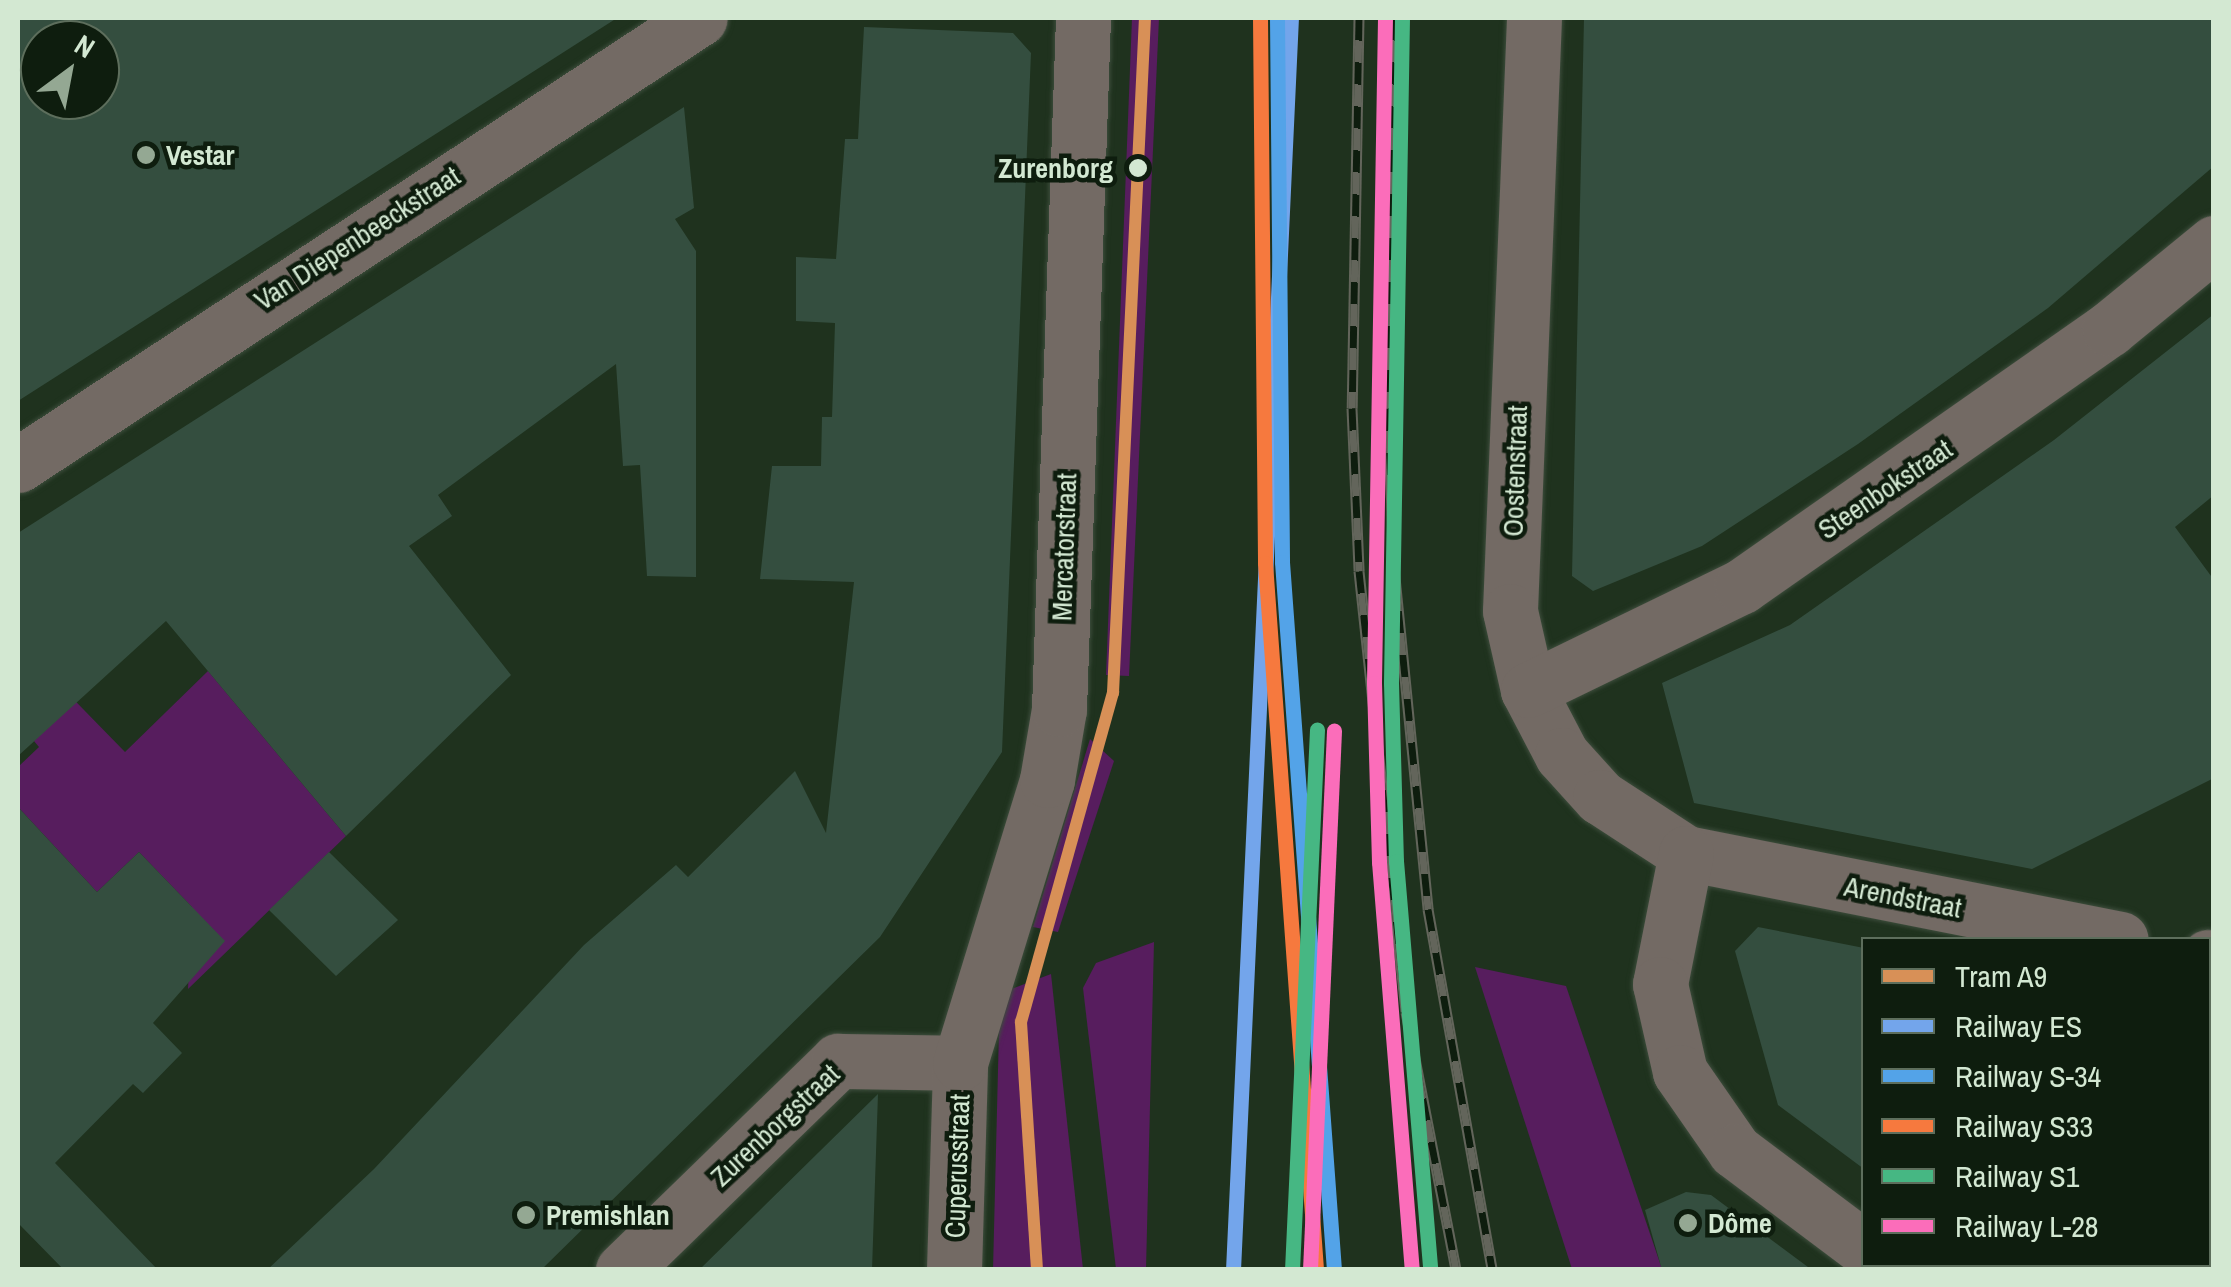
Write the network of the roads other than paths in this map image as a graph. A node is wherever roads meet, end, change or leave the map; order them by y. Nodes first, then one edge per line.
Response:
1 (700, 18) edge
2 (1083, 18) edge
3 (1534, 18) edge
4 (2214, 243) edge
5 (18, 465) edge
6 (1528, 690) junction
7 (1686, 853) junction
8 (2105, 937) edge
9 (960, 1063) junction
10 (1861, 1246) edge
11 (623, 1270) edge
12 (954, 1270) edge

1 - 5 street, Van Diepenbeeckstraat
2 - 9 street, Mercatorstraat
3 - 6 street, Oostenstraat
4 - 6 street, Steenbokstraat
6 - 7 street, Oostenstraat
7 - 8 street, Arendstraat
7 - 10 street
9 - 11 street, Zurenborgstraat
9 - 12 street, Cuperusstraat

